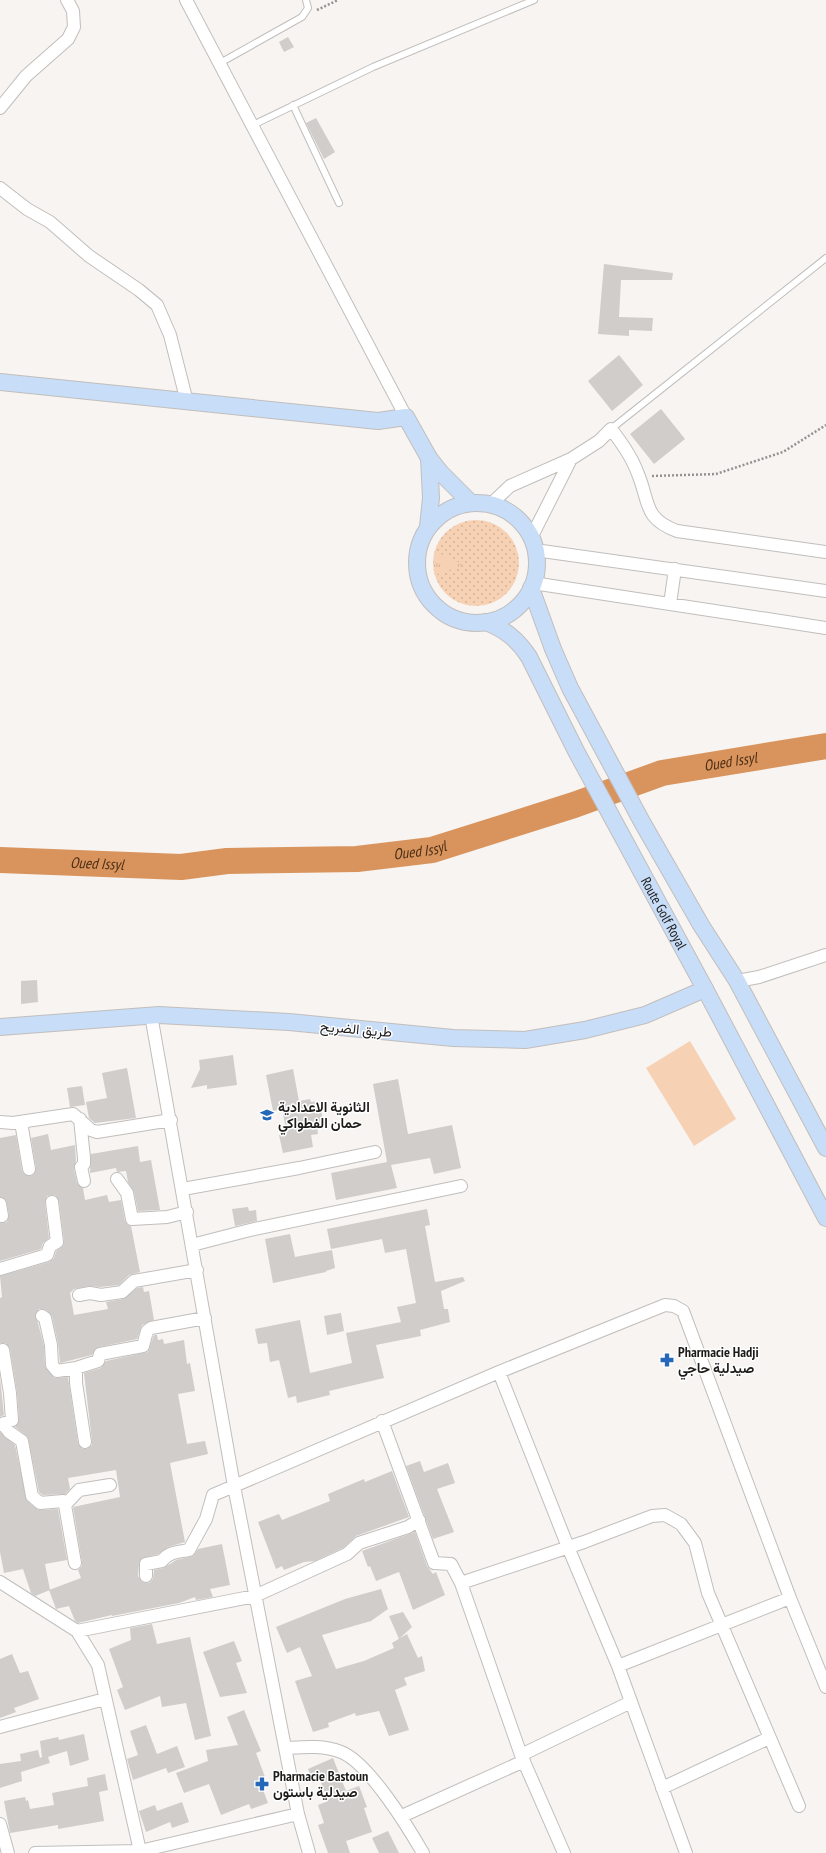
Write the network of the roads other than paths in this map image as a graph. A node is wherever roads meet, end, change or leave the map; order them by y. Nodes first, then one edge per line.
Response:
1 (67, 0) edge
2 (186, 0) edge
3 (306, 0) edge
4 (534, 0) edge
5 (220, 63) junction
6 (293, 105) junction
7 (0, 108) edge
8 (253, 125) junction
9 (0, 188) edge
10 (339, 203) dead end
11 (826, 258) edge
12 (0, 382) edge
13 (187, 402) junction
14 (406, 417) junction
15 (612, 429) junction
16 (429, 458) junction
17 (571, 459) junction
18 (471, 503) junction
19 (491, 504) junction
20 (428, 527) junction
21 (533, 544) junction
22 (826, 552) edge
23 (675, 569) junction
24 (532, 585) junction
25 (826, 591) edge
26 (670, 604) junction
27 (486, 622) junction
28 (826, 628) edge
29 (826, 955) edge
30 (737, 981) junction
31 (705, 989) junction
32 (151, 1015) junction
33 (0, 1027) edge
34 (80, 1119) junction
35 (171, 1120) junction
36 (0, 1122) edge
37 (21, 1122) junction
38 (826, 1148) edge
39 (375, 1152) dead end
40 (29, 1169) dead end
41 (117, 1179) dead end
42 (84, 1181) dead end
43 (461, 1186) dead end
44 (183, 1189) junction
45 (52, 1202) dead end
46 (187, 1212) junction
47 (826, 1218) edge
48 (192, 1245) junction
49 (0, 1269) edge
50 (197, 1270) junction
51 (79, 1295) dead end
52 (42, 1316) dead end
53 (205, 1318) junction
54 (3, 1350) dead end
55 (3, 1367) edge
56 (76, 1368) junction
57 (499, 1372) junction
58 (382, 1421) junction
59 (2, 1425) edge
60 (85, 1442) dead end
61 (110, 1485) dead end
62 (234, 1486) junction
63 (65, 1505) junction
64 (419, 1520) junction
65 (568, 1547) junction
66 (75, 1563) dead end
67 (146, 1576) dead end
68 (0, 1582) edge
69 (461, 1583) junction
70 (255, 1596) junction
71 (790, 1598) junction
72 (722, 1624) junction
73 (77, 1631) junction
74 (618, 1666) junction
75 (826, 1687) edge
76 (105, 1698) junction
77 (631, 1702) junction
78 (0, 1727) edge
79 (769, 1738) junction
80 (286, 1748) junction
81 (522, 1758) junction
82 (662, 1788) junction
83 (799, 1806) dead end
84 (298, 1814) junction
85 (402, 1816) junction
86 (0, 1824) edge
87 (140, 1851) junction
88 (684, 1852) edge
89 (8, 1853) edge
90 (35, 1853) edge
91 (309, 1853) edge
92 (423, 1853) edge
93 (564, 1853) edge

1 - 7 street
2 - 5 street
3 - 5 lane
4 - 6 lane
5 - 8 street
6 - 8 lane
6 - 10 lane
8 - 14 street
9 - 13 street
11 - 15 lane
12 - 13 street
13 - 14 street
14 - 16 street
15 - 17 street
15 - 22 street
16 - 18 street
16 - 20 street
17 - 19 street
17 - 21 street
18 - 19 street
18 - 20 street
19 - 21 street
20 - 27 street
21 - 23 street
21 - 24 street
23 - 25 street
23 - 26 street
24 - 26 street
24 - 27 street
24 - 30 street, Route Golf Royal
26 - 28 street
27 - 31 street, Route Golf Royal
29 - 30 street
30 - 38 street, Route Golf Royal
31 - 32 street, طريق الضريح
31 - 47 street, Route Golf Royal
32 - 33 street, طريق الضريح
32 - 35 street
34 - 35 street
34 - 37 street
34 - 42 street
35 - 44 street
36 - 37 street
37 - 40 street
39 - 44 street
41 - 46 street
43 - 48 street
44 - 46 street
45 - 49 street
46 - 48 street
48 - 50 street
50 - 51 street
50 - 53 street
52 - 56 street
53 - 56 street
53 - 62 street
54 - 55 street
55 - 59 street
56 - 60 street
57 - 58 street
57 - 65 street
57 - 71 street
58 - 62 street
58 - 64 street
59 - 63 street
61 - 63 street
62 - 67 street
62 - 70 street
63 - 66 street
64 - 69 street
64 - 70 street
65 - 69 street
65 - 72 street
65 - 74 street
68 - 73 street
69 - 81 street
70 - 73 street
70 - 80 street
71 - 72 street
71 - 75 street
72 - 74 street
72 - 79 street
73 - 76 street
74 - 77 street
76 - 78 street
76 - 87 street
77 - 81 street
77 - 82 street
79 - 82 street
79 - 83 street
80 - 84 street
80 - 85 street
81 - 85 street
81 - 93 street
82 - 88 street
84 - 87 street
84 - 91 street
85 - 92 street
86 - 89 street
87 - 90 street

